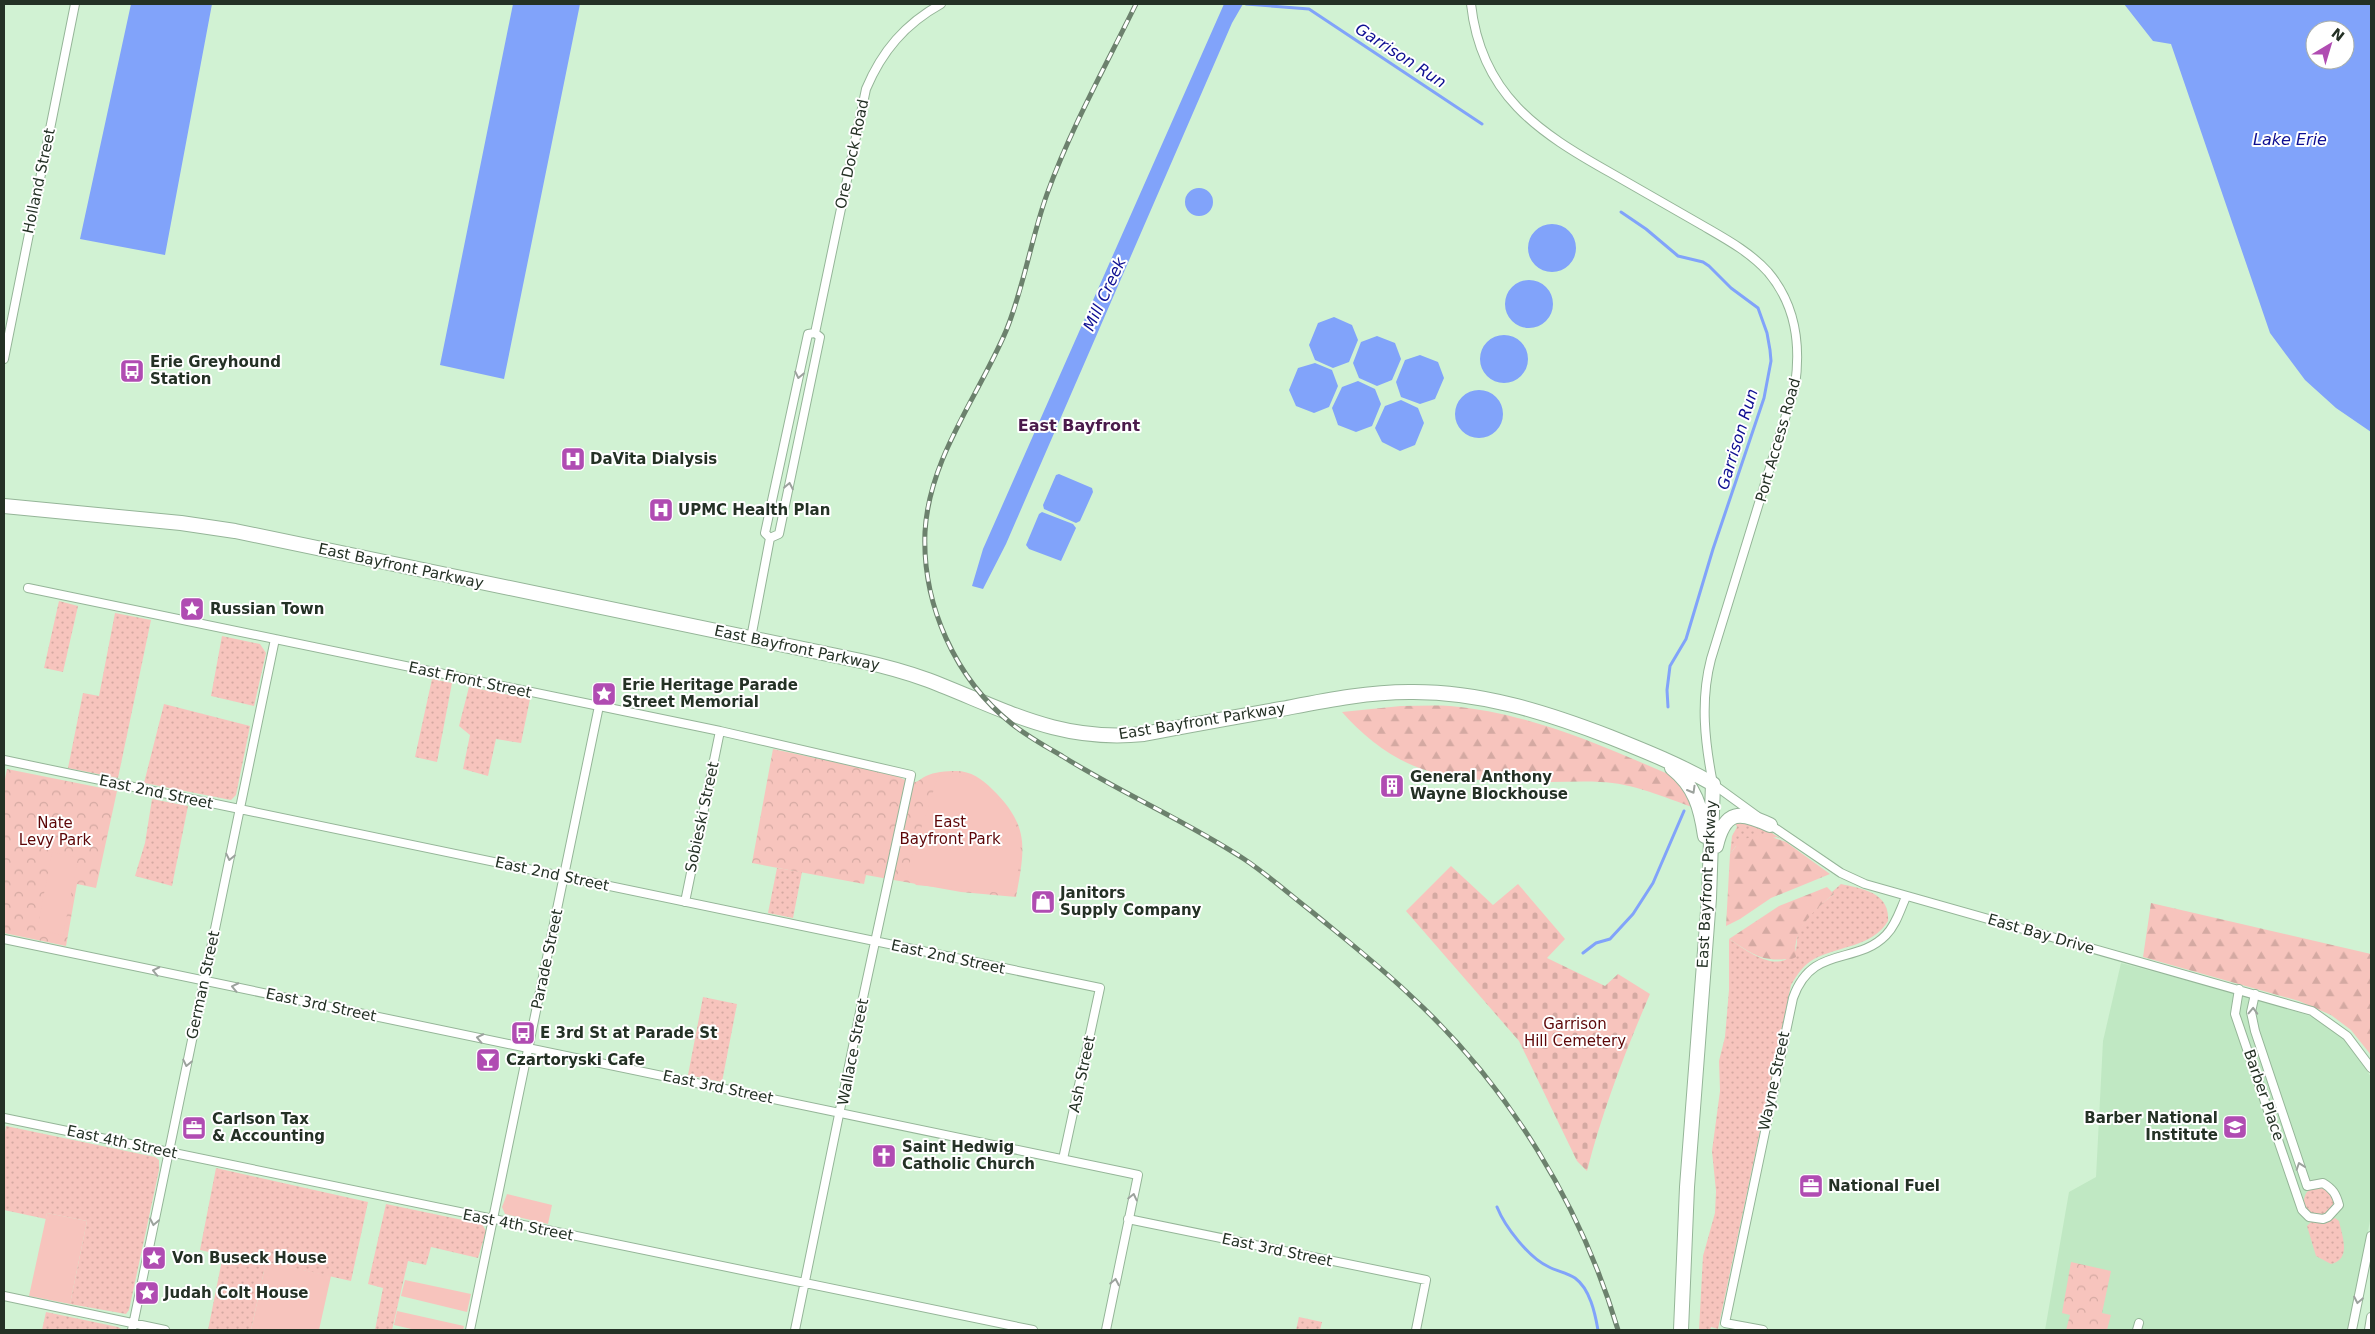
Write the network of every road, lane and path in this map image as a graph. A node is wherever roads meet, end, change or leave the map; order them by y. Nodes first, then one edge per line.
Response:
1 (75, 4) edge
2 (941, 4) edge
3 (1471, 4) edge
4 (815, 333) junction
5 (4, 359) edge
6 (4, 506) edge
7 (770, 538) junction
8 (28, 588) dead end
9 (750, 638) junction
10 (275, 639) junction
11 (599, 706) junction
12 (720, 731) junction
13 (1658, 756) junction
14 (4, 760) edge
15 (911, 775) joint
16 (1713, 784) junction
17 (240, 809) junction
18 (1770, 825) junction
19 (1710, 873) junction
20 (565, 876) junction
21 (1906, 897) junction
22 (685, 902) junction
23 (4, 939) edge
24 (876, 942) junction
25 (204, 981) junction
26 (1100, 988) joint
27 (2239, 989) junction
28 (2255, 994) junction
29 (528, 1048) junction
30 (2371, 1068) edge
31 (840, 1113) junction
32 (4, 1118) edge
33 (168, 1152) junction
34 (1063, 1159) junction
35 (2307, 1186) junction
36 (2299, 1201) junction
37 (1128, 1219) junction
38 (493, 1220) junction
39 (2371, 1236) edge
40 (805, 1283) junction
41 (4, 1296) edge
42 (2371, 1317) edge
43 (133, 1327) edge
44 (165, 1330) edge
45 (470, 1330) edge
46 (795, 1330) edge
47 (1033, 1330) edge
48 (1106, 1330) edge
49 (1416, 1330) edge
50 (1681, 1330) edge
51 (1762, 1330) edge
52 (2352, 1330) edge
53 (2369, 1330) edge

1 - 5 street, Holland Street
2 - 4 street, Ore Dock Road
3 - 16 street, Port Access Road
7 -> 4 street, Ore Dock Road
4 -> 7 street, Ore Dock Road
6 - 9 highway, East Bayfront Parkway
7 - 9 street, Ore Dock Road
8 - 10 street, East Front Street
9 - 13 highway, East Bayfront Parkway
10 - 11 street, East Front Street
10 - 17 street, German Street
11 - 12 street, East Front Street
11 - 20 street, Parade Street
12 - 15 street, East Front Street
12 - 22 street, Sobieski Street
13 - 16 highway, East Bayfront Parkway
13 -> 19 highway
14 - 17 street, East 2nd Street
15 - 24 street, Wallace Street
16 - 18 street, East Bay Drive
16 - 19 highway, East Bayfront Parkway
17 - 20 street, East 2nd Street
17 -> 25 street, German Street
18 - 19 highway
18 - 21 street, East Bay Drive
19 - 50 highway, East Bayfront Parkway
20 - 22 street, East 2nd Street
20 - 29 street, Parade Street
21 - 27 street, East Bay Drive
21 - 51 street, Wayne Street
22 - 24 street, East 2nd Street
25 -> 23 street, East 3rd Street
24 - 26 street, East 2nd Street
24 - 31 street, Wallace Street
29 -> 25 street, East 3rd Street
25 -> 33 street, German Street
26 - 34 street, Ash Street
27 - 28 street, East Bay Drive
27 - 36 street, Barber Place
28 - 30 street, East Bay Drive
35 -> 28 street, Barber Place
29 - 31 street, East 3rd Street
29 - 38 street, Parade Street
31 - 34 street, East 3rd Street
31 - 40 street, Wallace Street
32 - 33 street, East 4th Street
33 - 38 street, East 4th Street
33 -> 43 street, German Street
37 -> 34 street, East 3rd Street
35 - 36 street
35 - 36 street, Barber Place
48 -> 37 street
37 - 49 street, East 3rd Street
38 - 40 street, East 4th Street
38 - 45 street, Parade Street
39 -> 52 street
40 - 46 street, Wallace Street
40 - 47 street, East 4th Street
41 - 43 street
42 - 53 street
43 - 44 street

